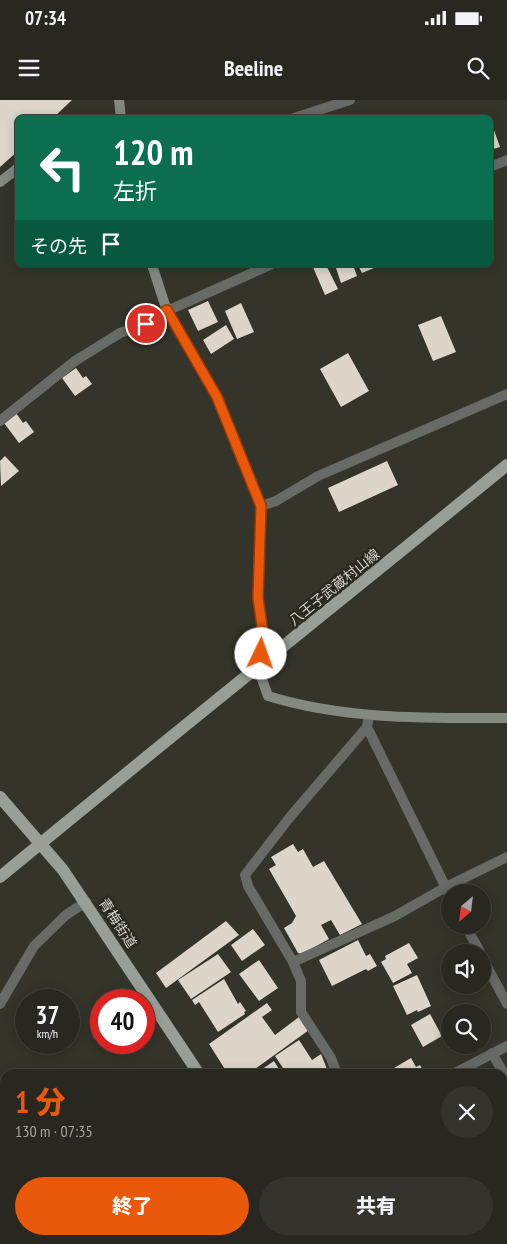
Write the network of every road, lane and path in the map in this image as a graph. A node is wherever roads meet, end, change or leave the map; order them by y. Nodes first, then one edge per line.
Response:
1 (120, 100) edge
2 (350, 100) edge
3 (121, 115) edge
4 (303, 115) edge
5 (507, 160) edge
6 (493, 166) edge
7 (15, 170) edge
8 (0, 182) edge
9 (153, 267) edge
10 (265, 267) edge
11 (167, 310) junction
12 (507, 394) edge
13 (0, 421) edge
14 (507, 465) edge
15 (261, 506) junction
16 (258, 668) junction
17 (368, 716) junction
18 (507, 718) edge
19 (367, 727) junction
20 (0, 797) edge
21 (40, 843) junction
22 (507, 857) edge
23 (0, 877) edge
24 (445, 884) edge
25 (460, 884) edge
26 (441, 894) edge
27 (86, 902) junction
28 (293, 962) junction
29 (491, 975) edge
30 (0, 1004) edge
31 (507, 1004) edge
32 (507, 1046) edge
33 (492, 1054) junction
34 (196, 1069) edge
35 (336, 1069) edge
36 (463, 1069) edge
37 (501, 1069) edge

1 - 3 street
2 - 4 street
5 - 6 street
7 - 8 street
9 - 11 street
10 - 11 street
11 - 13 street
11 - 15 street
12 - 15 street
14 - 16 main road, 八王子武蔵村山線
15 - 16 street
16 - 17 street
16 - 21 main road, 八王子武蔵村山線
17 - 18 street
17 - 19 street
19 - 24 street
19 - 28 street
20 - 21 main road, 青梅街道
21 - 23 main road, 八王子武蔵村山線
21 - 27 main road, 青梅街道
22 - 25 street
26 - 28 street
27 - 30 street
27 - 34 main road, 青梅街道
28 - 35 street
29 - 31 street
32 - 33 street
33 - 36 street
33 - 37 street

